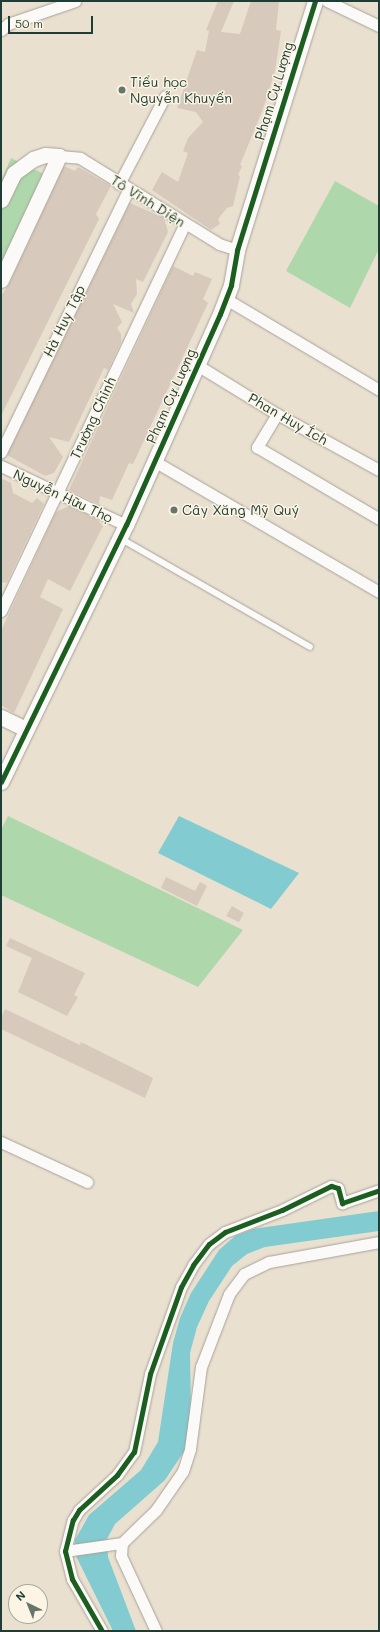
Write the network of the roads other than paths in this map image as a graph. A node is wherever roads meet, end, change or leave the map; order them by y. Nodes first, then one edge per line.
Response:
1 (315, 1) edge
2 (327, 1) edge
3 (72, 2) edge
4 (379, 26) edge
5 (1, 30) edge
6 (165, 96) dead end
7 (59, 156) junction
8 (124, 187) junction
9 (1, 200) edge
10 (185, 224) junction
11 (237, 250) junction
12 (1, 280) edge
13 (226, 299) junction
14 (197, 365) junction
15 (379, 390) edge
16 (277, 414) junction
17 (1, 452) edge
18 (154, 461) junction
19 (1, 466) edge
20 (379, 470) edge
21 (57, 494) junction
22 (379, 519) edge
23 (122, 531) junction
24 (379, 592) edge
25 (1, 611) edge
26 (310, 647) dead end
27 (1, 717) edge
28 (26, 729) junction
29 (1, 782) edge
30 (1, 1142) edge
31 (87, 1182) dead end
32 (379, 1190) edge
33 (379, 1242) edge
34 (122, 1543) junction
35 (69, 1550) junction
36 (102, 1631) edge
37 (156, 1631) edge

1 - 11 street, Phạm Cự Lượng
2 - 4 street
3 - 5 street
6 - 8 street, Hà Huy Tập
7 - 8 street, Tô Vĩnh Diện
7 - 9 street
7 - 12 street
8 - 10 street, Tô Vĩnh Diện
8 - 17 street, Hà Huy Tập
10 - 11 street, Tô Vĩnh Diện
10 - 21 street, Trường Chinh
11 - 13 street, Phạm Cự Lượng
13 - 14 street, Phạm Cự Lượng
13 - 15 street
14 - 16 street, Phan Huy Ích
14 - 18 street, Phạm Cự Lượng
16 - 20 street, Phan Huy Ích
16 - 22 street
18 - 23 street, Phạm Cự Lượng
18 - 24 street
19 - 21 street, Nguyễn Hữu Thọ
21 - 23 street, Nguyễn Hữu Thọ
21 - 25 street, Trường Chinh
23 - 26 lane
23 - 28 street, Phạm Cự Lượng
27 - 28 street
28 - 29 street, Phạm Cự Lượng
30 - 31 street
32 - 35 street
33 - 34 street
34 - 35 street
34 - 37 street
35 - 36 street

